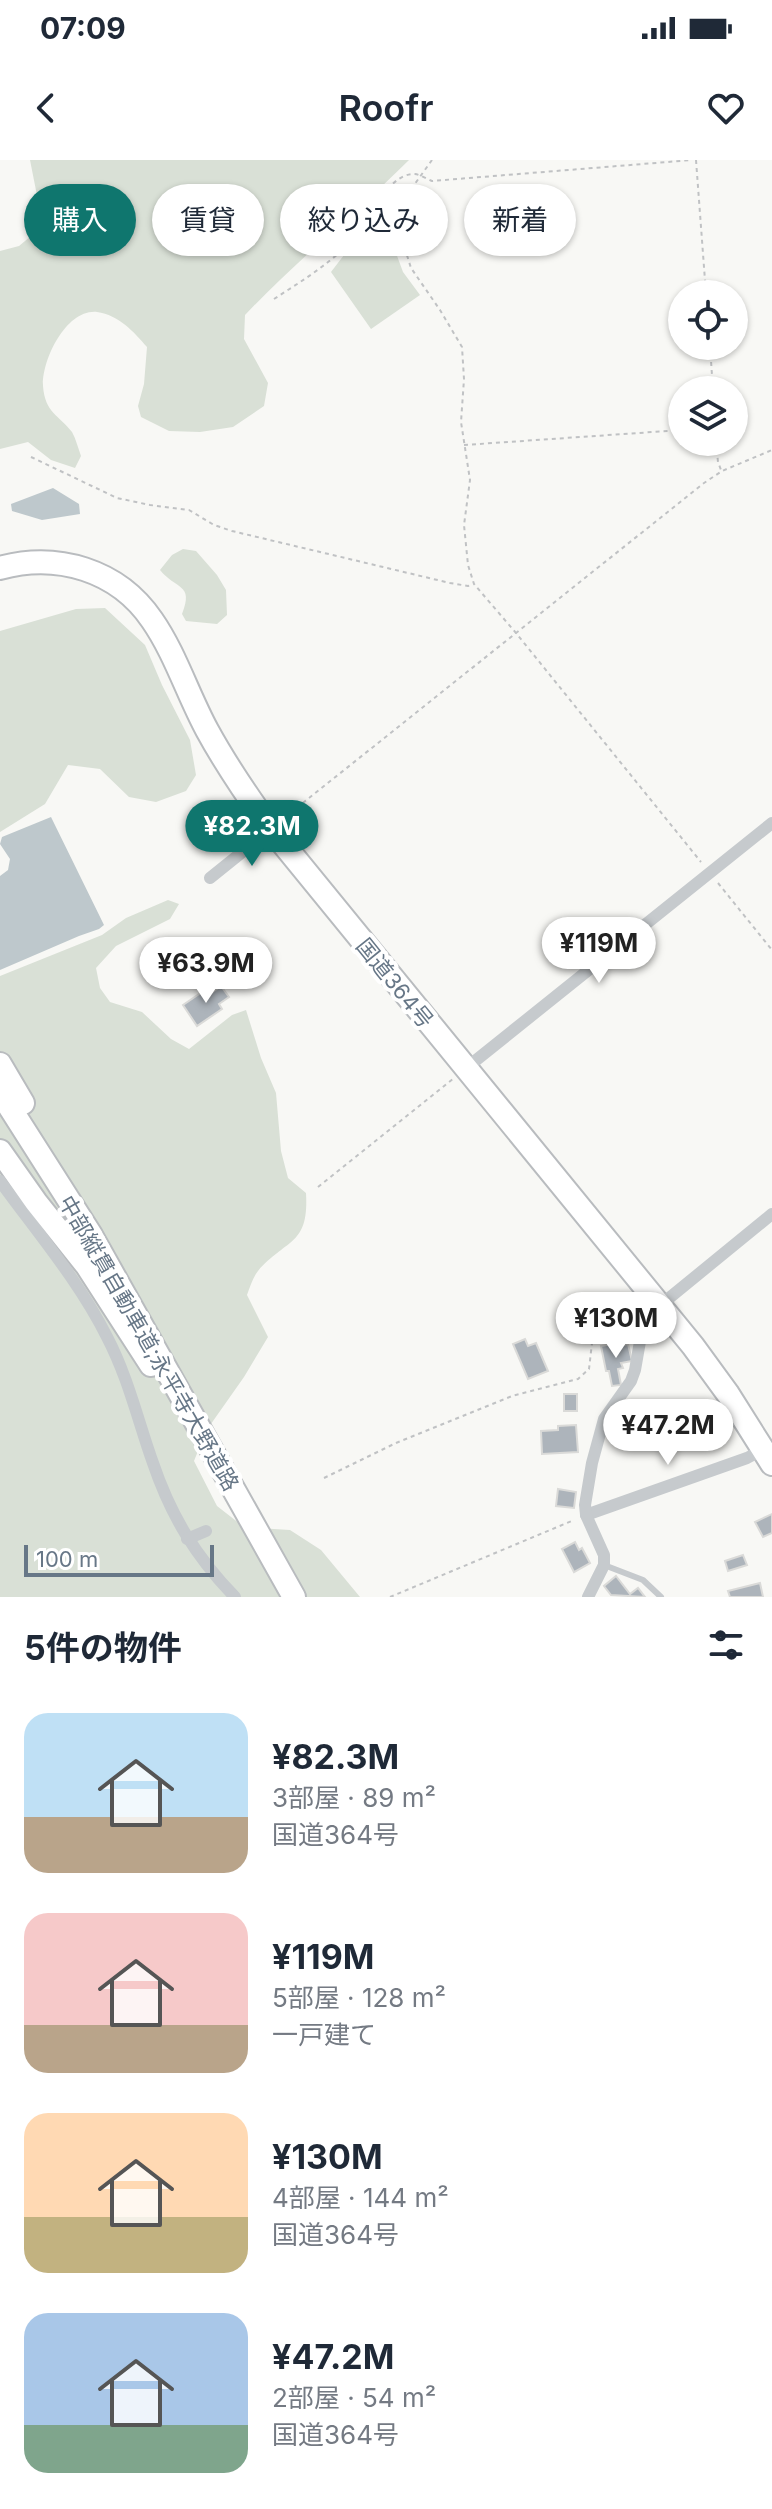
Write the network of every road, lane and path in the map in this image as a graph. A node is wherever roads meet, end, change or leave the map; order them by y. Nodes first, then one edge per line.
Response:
1 (432, 160) edge
2 (694, 160) edge
3 (421, 176) junction
4 (705, 280) edge
5 (274, 299) dead end
6 (668, 431) edge
7 (463, 445) junction
8 (772, 450) edge
9 (717, 456) edge
10 (31, 457) dead end
11 (722, 471) junction
12 (0, 568) edge
13 (474, 584) junction
14 (516, 633) junction
15 (772, 823) edge
16 (271, 829) junction
17 (710, 873) junction
18 (210, 878) dead end
19 (772, 950) edge
20 (0, 1064) edge
21 (465, 1069) junction
22 (0, 1092) edge
23 (0, 1151) edge
24 (0, 1181) edge
25 (318, 1187) dead end
26 (772, 1214) edge
27 (660, 1306) junction
28 (641, 1321) junction
29 (167, 1367) junction
30 (769, 1452) edge
31 (213, 1455) junction
32 (324, 1478) dead end
33 (586, 1515) junction
34 (206, 1531) dead end
35 (187, 1539) junction
36 (604, 1565) junction
37 (235, 1597) edge
38 (294, 1597) edge
39 (390, 1597) edge
40 (588, 1597) edge
41 (661, 1597) edge

1 - 3 path
2 - 3 path
2 - 4 path
3 - 5 path
3 - 7 path
6 - 7 path
7 - 13 path
8 - 11 path
9 - 11 path
10 - 13 path
11 - 14 path
12 - 16 highway, 国道364号
13 - 14 path
14 - 16 path
14 - 17 path
15 - 17 street
16 - 18 street
16 - 21 highway, 国道364号
17 - 19 path
17 - 21 street
20 - 29 highway
21 - 25 path
21 - 27 highway, 国道364号
22 - 29 highway, 中部縦貫自動車道;永平寺大野道路
23 - 31 highway
24 - 35 street
26 - 27 street
27 - 28 street
27 - 30 highway, 国道364号
28 - 32 path
28 - 33 street
29 - 31 highway, 中部縦貫自動車道;永平寺大野道路
30 - 33 street
31 - 38 highway, 中部縦貫自動車道;永平寺大野道路
33 - 36 street
33 - 39 path
34 - 35 street
35 - 37 street
36 - 40 street
36 - 41 lane

